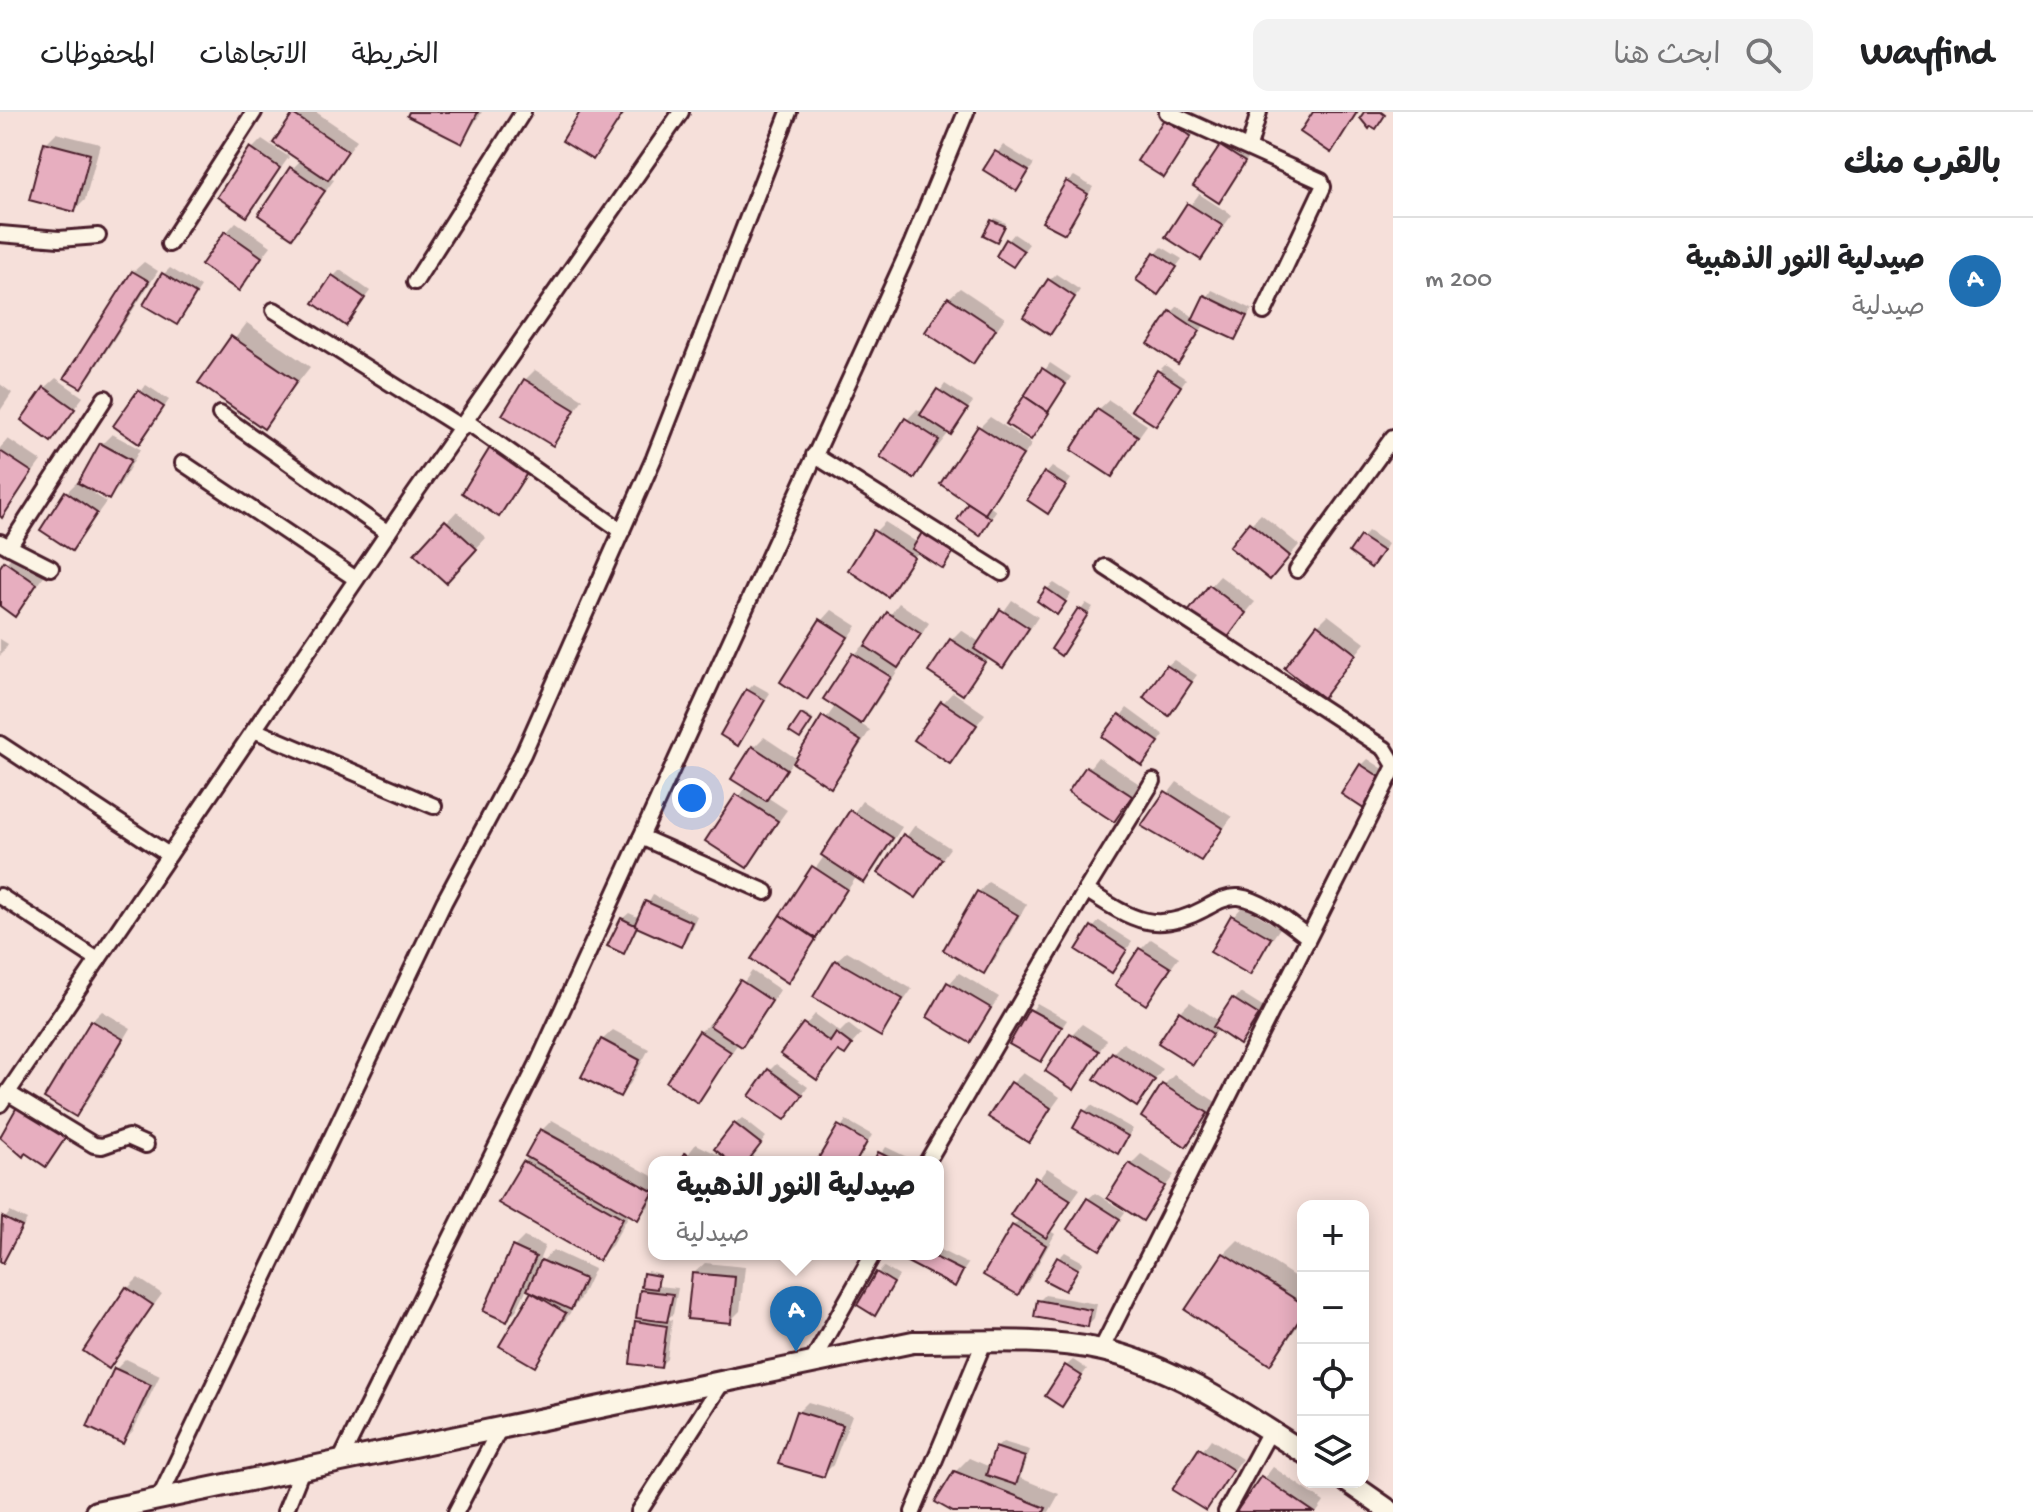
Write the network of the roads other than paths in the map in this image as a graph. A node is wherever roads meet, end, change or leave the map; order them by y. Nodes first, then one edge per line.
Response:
1 (254, 112) edge
2 (523, 112) edge
3 (681, 112) edge
4 (789, 112) edge
5 (966, 112) edge
6 (1167, 112) edge
7 (1259, 112) edge
8 (1249, 147) junction
9 (0, 234) edge
10 (98, 236) dead end
11 (169, 244) dead end
12 (415, 282) dead end
13 (274, 310) dead end
14 (1264, 312) dead end
15 (105, 398) dead end
16 (220, 414) dead end
17 (464, 424) junction
18 (1393, 437) edge
19 (814, 455) junction
20 (183, 463) dead end
21 (622, 531) junction
22 (388, 533) junction
23 (5, 544) edge
24 (1105, 567) dead end
25 (51, 568) dead end
26 (1297, 570) dead end
27 (1002, 573) dead end
28 (356, 579) junction
29 (254, 730) junction
30 (0, 744) edge
31 (1393, 762) edge
32 (1393, 770) edge
33 (1153, 781) dead end
34 (434, 806) dead end
35 (641, 837) junction
36 (169, 855) junction
37 (1086, 890) junction
38 (766, 892) dead end
39 (0, 896) edge
40 (1308, 937) junction
41 (98, 960) junction
42 (4, 1098) edge
43 (146, 1145) dead end
44 (931, 1156) edge
45 (870, 1260) edge
46 (984, 1342) junction
47 (1101, 1350) junction
48 (812, 1362) junction
49 (723, 1381) junction
50 (500, 1428) junction
51 (1270, 1431) junction
52 (1297, 1448) edge
53 (341, 1459) junction
54 (303, 1467) junction
55 (1357, 1488) edge
56 (159, 1499) junction
57 (128, 1510) edge
58 (96, 1512) edge
59 (285, 1512) edge
60 (456, 1512) edge
61 (639, 1512) edge
62 (913, 1512) edge
63 (1226, 1512) edge
64 (1391, 1512) edge

1 - 11 street
2 - 12 street
3 - 17 street
4 - 21 street
5 - 19 street
6 - 8 street
7 - 8 street
8 - 14 street
9 - 10 street
13 - 17 street
15 - 23 street
16 - 22 street
17 - 21 street
17 - 22 street
18 - 26 street
19 - 27 street
19 - 35 street
20 - 28 street
21 - 56 street
22 - 28 street
23 - 25 street
24 - 31 street
28 - 29 street
29 - 34 street
29 - 36 street
30 - 36 street
32 - 40 street
33 - 37 street
35 - 38 street
35 - 53 street
36 - 41 street
37 - 40 street
37 - 44 street
39 - 41 street
40 - 47 street
41 - 42 street
42 - 43 street
45 - 48 street
46 - 47 main road
46 - 48 main road
46 - 62 street
47 - 51 main road
48 - 49 main road
49 - 50 main road
49 - 61 street
50 - 53 main road
50 - 60 street
51 - 52 main road
51 - 63 street
53 - 54 main road
54 - 56 main road
54 - 59 street
55 - 64 main road
56 - 57 main road
57 - 58 main road

